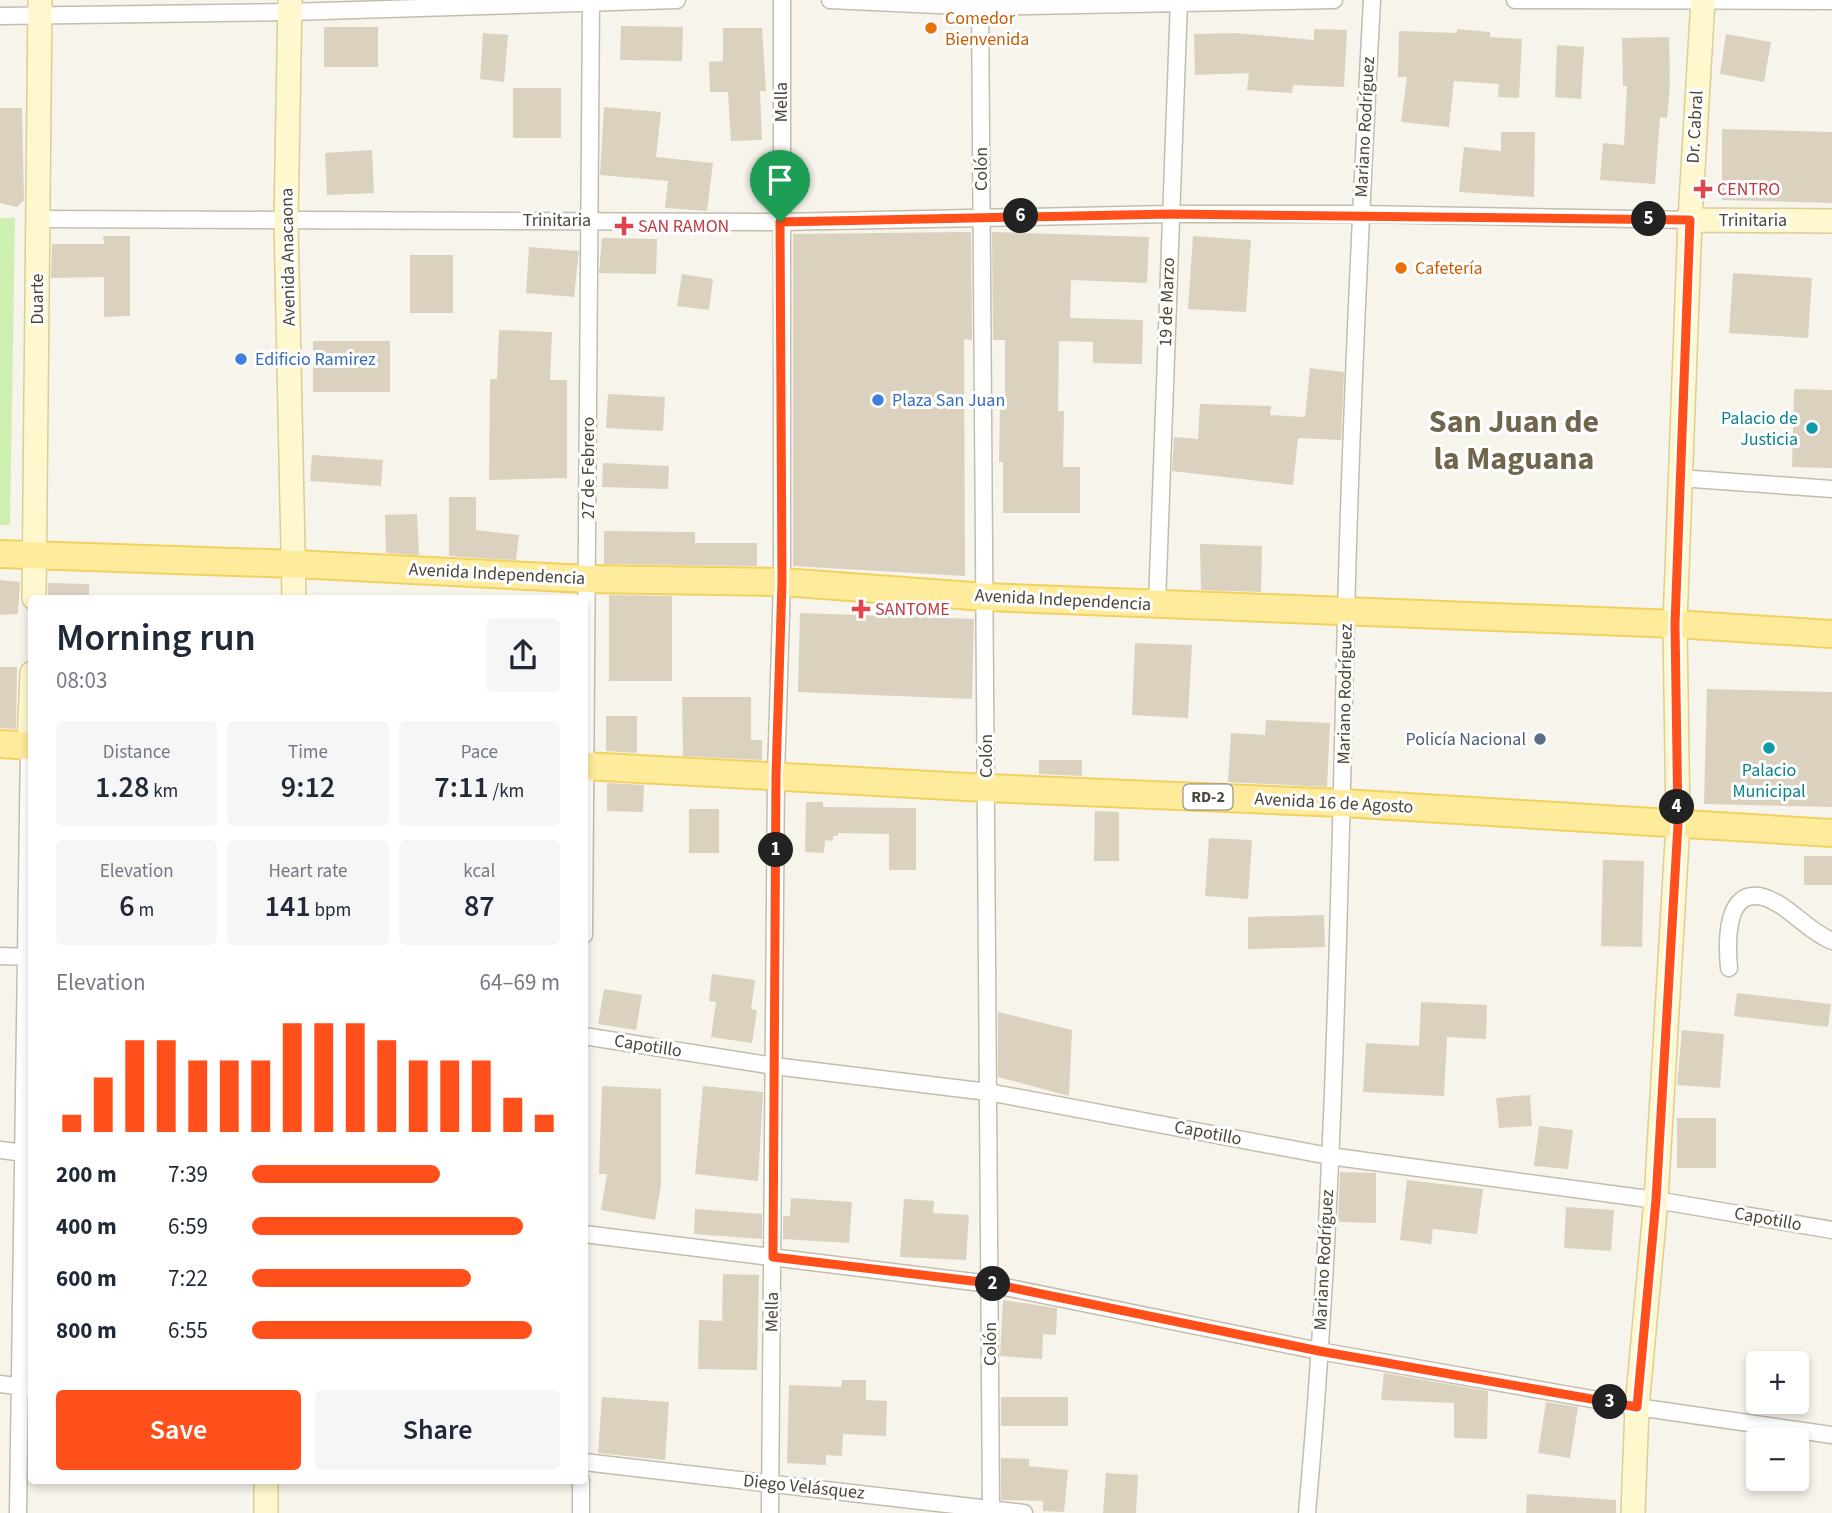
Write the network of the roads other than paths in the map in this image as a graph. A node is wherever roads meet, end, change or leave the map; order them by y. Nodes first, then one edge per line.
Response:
1 (677, 0) edge
2 (782, 0) edge
3 (830, 0) edge
4 (1334, 0) edge
5 (1372, 0) edge
6 (1515, 0) edge
7 (591, 1) edge
8 (1703, 1) edge
9 (1832, 1) edge
10 (1179, 2) edge
11 (980, 4) edge
12 (290, 6) edge
13 (40, 7) edge
14 (0, 16) edge
15 (1170, 214) junction
16 (1361, 214) junction
17 (981, 217) junction
18 (37, 219) junction
19 (589, 220) junction
20 (1690, 220) junction
21 (286, 221) junction
22 (1832, 221) edge
23 (780, 222) junction
24 (1679, 478) junction
25 (1832, 489) edge
26 (0, 554) edge
27 (36, 556) junction
28 (295, 564) junction
29 (587, 579) junction
30 (782, 582) junction
31 (34, 595) edge
32 (294, 595) edge
33 (587, 595) edge
34 (986, 597) junction
35 (1157, 604) junction
36 (1346, 613) junction
37 (1675, 624) junction
38 (1832, 634) edge
39 (0, 744) edge
40 (28, 746) edge
41 (588, 766) edge
42 (776, 775) junction
43 (986, 788) junction
44 (1343, 803) junction
45 (1678, 824) junction
46 (1832, 833) edge
47 (1832, 941) edge
48 (0, 956) edge
49 (28, 957) edge
50 (1729, 968) dead end
51 (588, 1037) edge
52 (28, 1056) edge
53 (774, 1066) junction
54 (988, 1092) junction
55 (0, 1150) edge
56 (27, 1154) edge
57 (1329, 1156) junction
58 (1656, 1200) junction
59 (1832, 1230) edge
60 (588, 1234) edge
61 (773, 1257) junction
62 (989, 1283) junction
63 (1319, 1351) junction
64 (0, 1384) edge
65 (26, 1387) edge
66 (1637, 1407) junction
67 (1832, 1435) edge
68 (588, 1462) edge
69 (267, 1484) edge
70 (581, 1484) edge
71 (771, 1484) junction
72 (991, 1510) edge
73 (18, 1513) edge
74 (266, 1513) edge
75 (581, 1513) edge
76 (770, 1513) edge
77 (1024, 1513) edge
78 (1307, 1513) edge
79 (1633, 1513) edge

1 - 7 street
2 - 23 street, Mella
3 - 11 street
4 - 10 street
5 - 16 street, Mariano Rodríguez
6 - 8 street
7 - 12 street
7 - 19 street, 27 de Febrero
8 - 9 street
8 - 20 street, Dr. Cabral
10 - 11 street
10 - 15 street, 19 de Marzo
11 - 17 street, Colón
12 - 13 street
12 - 21 street, Avenida Anacaona
13 - 14 street
13 - 18 street, Duarte
15 - 16 street, Trinitaria
15 - 17 street, Trinitaria
15 - 35 street, 19 de Marzo
16 - 20 street, Trinitaria
16 - 36 street, Mariano Rodríguez
17 - 23 street, Trinitaria
17 - 34 street, Colón
18 - 21 street, Trinitaria
18 - 27 street, Duarte
19 - 21 street, Trinitaria
19 - 23 street, Trinitaria
19 - 29 street, 27 de Febrero
20 - 22 street, Trinitaria
20 - 24 street, Dr. Cabral
21 - 28 street, Avenida Anacaona
23 - 30 street, Mella
24 - 25 street
24 - 37 street, Dr. Cabral
26 - 27 main road, Avenida Independencia
27 - 28 main road, Avenida Independencia
27 - 31 street, Duarte
28 - 29 main road, Avenida Independencia
28 - 32 street, Avenida Anacaona
29 - 30 main road, Avenida Independencia
29 - 33 street, 27 de Febrero
30 - 34 main road, Avenida Independencia
30 - 42 street, Mella
34 - 35 main road, Avenida Independencia
34 - 43 street, Colón
35 - 36 main road, Avenida Independencia
36 - 37 main road, Avenida Independencia
36 - 44 street, Mariano Rodríguez
37 - 38 main road, Avenida Independencia
37 - 45 street, Dr. Cabral
39 - 40 main road
41 - 42 main road, Avenida 16 de Agosto / RD-2
42 - 43 main road, Avenida 16 de Agosto / RD-2
42 - 53 street, Mella
43 - 44 main road, Avenida 16 de Agosto / RD-2
43 - 54 street, Colón
44 - 45 main road, Avenida 16 de Agosto / RD-2
44 - 57 street, Mariano Rodríguez
45 - 46 main road, Avenida 16 de Agosto / RD-2
45 - 58 street, Dr. Cabral
47 - 50 street
48 - 49 street
51 - 53 street, Capotillo
52 - 56 street
53 - 54 street, Capotillo
53 - 61 street, Mella
54 - 57 street, Capotillo
54 - 62 street, Colón
55 - 56 street
56 - 65 street
57 - 58 street, Capotillo
57 - 63 street, Mariano Rodríguez
58 - 59 street, Capotillo
58 - 66 street, Dr. Cabral
60 - 61 street
61 - 62 street
61 - 71 street, Mella
62 - 63 street
62 - 72 street, Colón
63 - 66 street
63 - 78 street, Mariano Rodríguez
64 - 65 street
65 - 73 street
66 - 67 street
66 - 79 street, Dr. Cabral
68 - 71 street, Diego Velásquez
69 - 74 street
70 - 75 street
71 - 72 street, Diego Velásquez
71 - 76 street, Mella
72 - 77 street, Diego Velásquez

